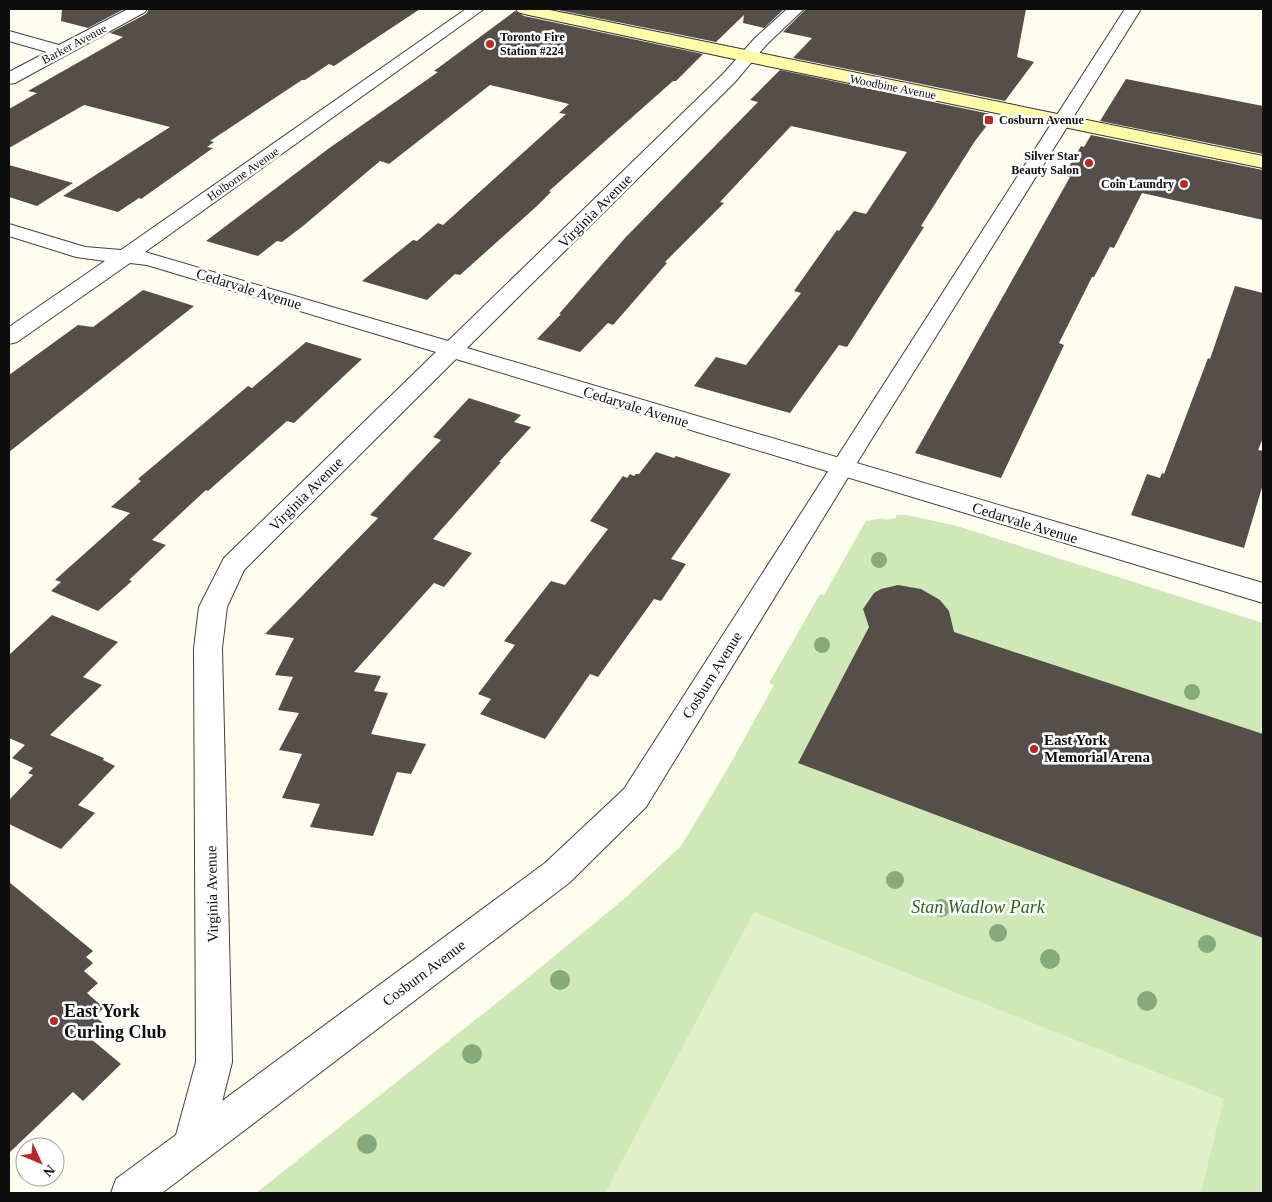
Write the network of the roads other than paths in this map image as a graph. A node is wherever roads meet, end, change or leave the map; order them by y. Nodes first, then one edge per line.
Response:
1 (139, 9) edge
2 (476, 9) edge
3 (524, 9) edge
4 (796, 9) edge
5 (1133, 9) edge
6 (9, 36) edge
7 (61, 51) junction
8 (748, 57) junction
9 (9, 79) edge
10 (1062, 120) junction
11 (1263, 162) edge
12 (9, 230) edge
13 (124, 257) junction
14 (9, 336) edge
15 (451, 350) junction
16 (841, 469) junction
17 (1263, 593) edge
18 (192, 1146) junction
19 (130, 1193) edge

1 - 7 street, Barker Avenue
2 - 13 street, Holborne Avenue
3 - 8 main road, Woodbine Avenue
4 - 8 street, Virginia Avenue
5 - 10 street, Cosburn Avenue
6 - 7 street
7 - 9 street, Barker Avenue
8 - 10 main road, Woodbine Avenue
8 - 15 street, Virginia Avenue
10 - 11 main road, Woodbine Avenue
10 - 16 street, Cosburn Avenue
12 - 13 street, Cedarvale Avenue
13 - 14 street, Holborne Avenue
13 - 15 street, Cedarvale Avenue
15 - 16 street, Cedarvale Avenue
15 - 18 street, Virginia Avenue
16 - 17 street, Cedarvale Avenue
16 - 18 street, Cosburn Avenue
18 - 19 street, Cosburn Avenue

